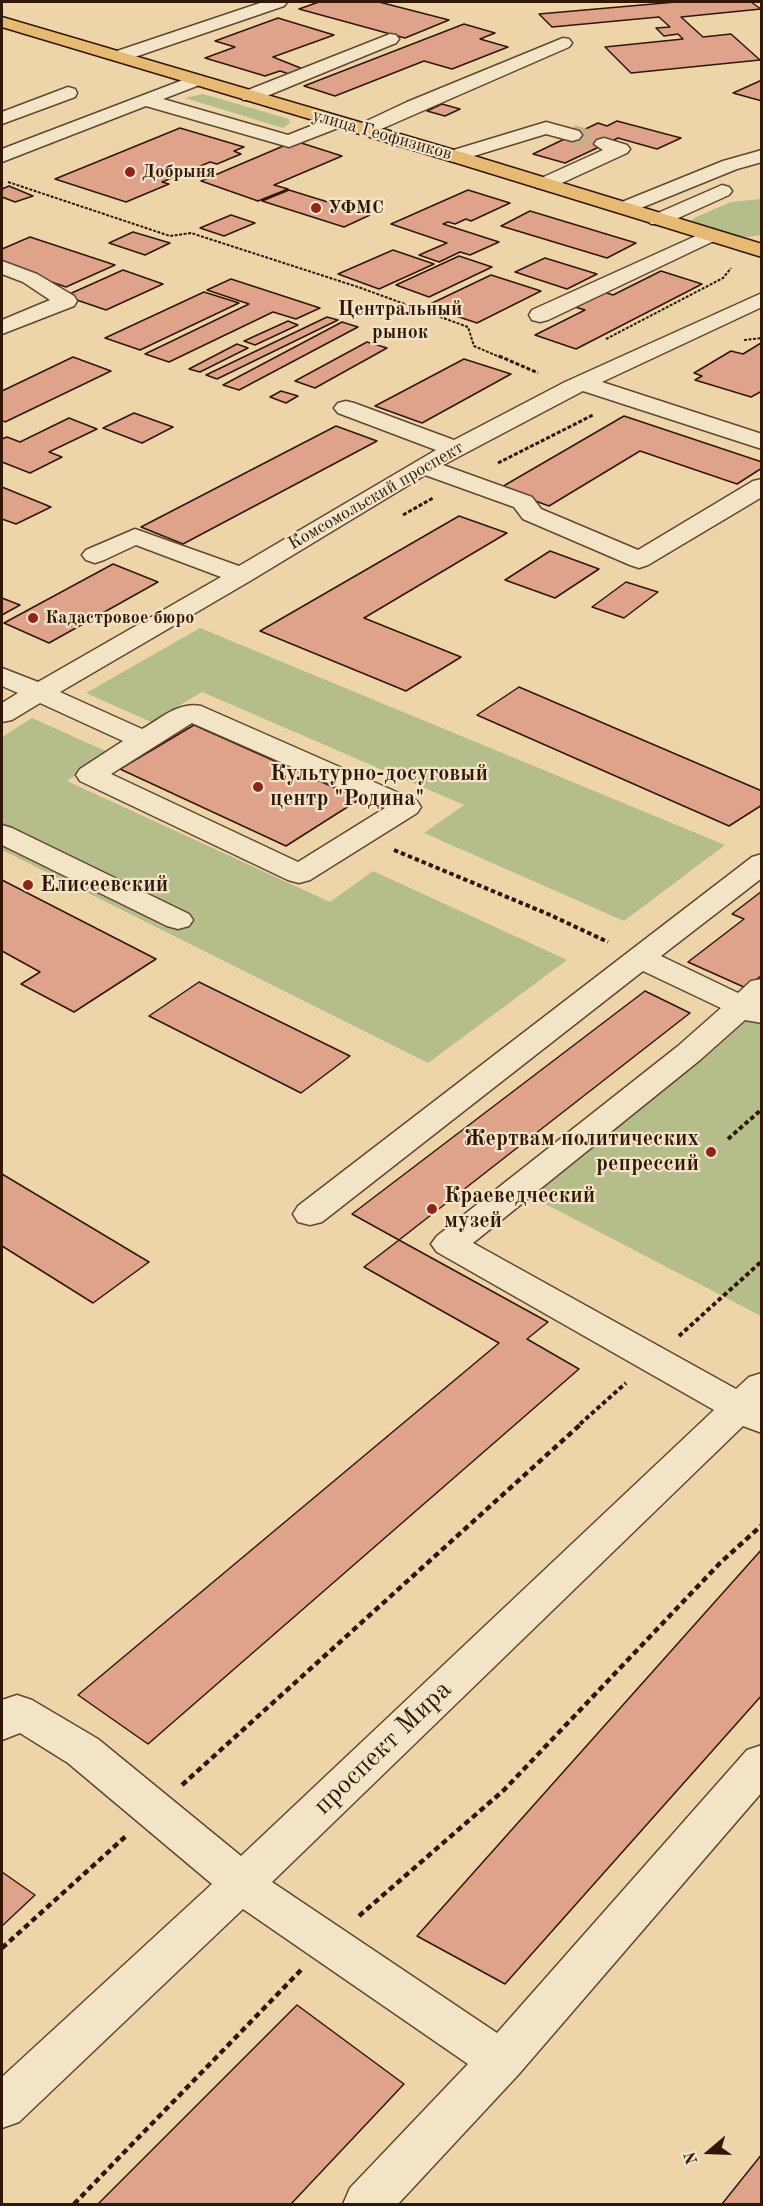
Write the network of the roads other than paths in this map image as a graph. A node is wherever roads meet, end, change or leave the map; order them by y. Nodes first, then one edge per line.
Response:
1 (278, 2) edge
2 (2, 22) edge
3 (390, 39) dead end
4 (563, 43) dead end
5 (120, 56) junction
6 (196, 80) junction
7 (68, 93) dead end
8 (250, 96) junction
9 (145, 100) junction
10 (2, 118) edge
11 (336, 122) junction
12 (365, 129) junction
13 (572, 135) tunnel mouth
14 (604, 144) dead end
15 (7, 150) edge
16 (454, 156) junction
17 (762, 156) edge
18 (543, 184) junction
19 (740, 184) dead end
20 (624, 208) junction
21 (658, 220) junction
22 (701, 240) junction
23 (762, 251) edge
24 (2, 267) edge
25 (762, 299) edge
26 (540, 315) dead end
27 (2, 328) edge
28 (582, 383) junction
29 (346, 408) dead end
30 (762, 442) edge
31 (455, 449) junction
32 (423, 466) junction
33 (762, 486) edge
34 (95, 555) dead end
35 (241, 576) junction
36 (2, 676) edge
37 (39, 693) junction
38 (2, 714) edge
39 (143, 740) junction
40 (2, 834) edge
41 (762, 863) edge
42 (178, 920) dead end
43 (640, 958) junction
44 (754, 1003) edge
45 (310, 1214) dead end
46 (754, 1404) edge
47 (2, 1724) edge
48 (762, 1762) edge
49 (241, 1883) junction
50 (501, 2061) junction
51 (2, 2107) edge
52 (367, 2205) edge

1 - 5 street
2 - 5 main road, улица Геофизиков
3 - 8 street
4 - 12 street
5 - 6 main road, улица Геофизиков
6 - 8 main road, улица Геофизиков
6 - 9 street
7 - 10 street
8 - 11 main road, улица Геофизиков
9 - 11 street
9 - 15 street
11 - 12 main road, улица Геофизиков
12 - 16 main road, улица Геофизиков
13 - 16 street
14 - 18 street
16 - 18 main road, улица Геофизиков
17 - 20 street
18 - 20 main road, улица Геофизиков
19 - 21 street
20 - 21 main road, улица Геофизиков
21 - 22 main road, улица Геофизиков
22 - 23 main road, улица Геофизиков
22 - 26 street
24 - 27 street
25 - 28 street, Комсомольский проспект
28 - 30 street
28 - 31 street, Комсомольский проспект
29 - 31 street
31 - 32 street, Комсомольский проспект
32 - 33 street
32 - 35 street, Комсомольский проспект
34 - 35 street
35 - 37 street, Комсомольский проспект
36 - 37 street
37 - 38 street, Комсомольский проспект
37 - 39 street
39 - 39 street
40 - 42 street
41 - 43 street
43 - 44 street
43 - 45 street
44 - 46 street
46 - 49 street, проспект Мира
47 - 49 street
48 - 50 street
49 - 50 street
49 - 51 street, проспект Мира
50 - 52 street

